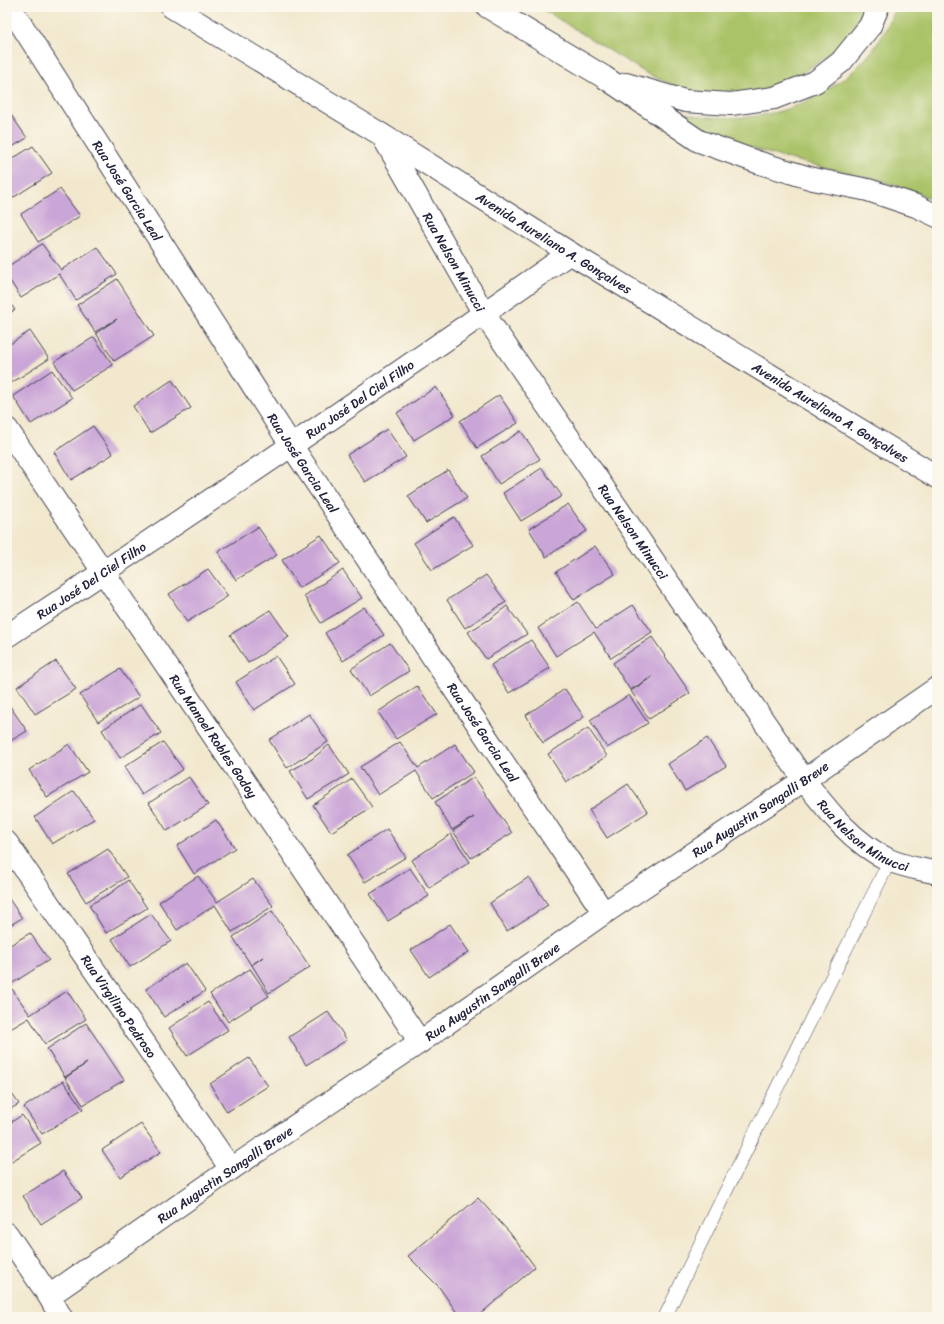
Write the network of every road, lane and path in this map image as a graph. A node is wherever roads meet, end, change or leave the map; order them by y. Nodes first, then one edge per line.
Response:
1 (172, 7) edge
2 (488, 7) edge
3 (878, 7) edge
4 (18, 10) edge
5 (604, 77) junction
6 (382, 135) junction
7 (937, 216) edge
8 (570, 253) junction
9 (484, 314) junction
10 (7, 429) edge
11 (291, 445) junction
12 (937, 477) edge
13 (104, 572) junction
14 (7, 636) edge
15 (937, 688) edge
16 (804, 780) junction
17 (7, 843) edge
18 (890, 860) junction
19 (937, 873) edge
20 (604, 913) junction
21 (420, 1042) junction
22 (231, 1169) junction
23 (7, 1234) edge
24 (49, 1296) junction
25 (61, 1317) edge
26 (665, 1317) edge

1 - 6 main road, Avenida Aureliano A. Gonçalves
2 - 5 main road
3 - 5 main road
4 - 11 main road, Rua José Garcia Leal
5 - 7 main road
6 - 8 main road, Avenida Aureliano A. Gonçalves
6 - 9 main road, Rua Nelson Minucci
8 - 9 main road, Rua José Del Ciel Filho
8 - 12 main road, Avenida Aureliano A. Gonçalves
9 - 11 main road, Rua José Del Ciel Filho
9 - 16 main road, Rua Nelson Minucci
10 - 13 main road, Rua Manoel Robles Godoy
11 - 13 main road, Rua José Del Ciel Filho
11 - 20 main road, Rua José Garcia Leal
13 - 14 main road, Rua José Del Ciel Filho
13 - 21 main road, Rua Manoel Robles Godoy
15 - 16 main road, Rua Augustin Sangalli Breve
16 - 18 main road, Rua Nelson Minucci
16 - 20 main road, Rua Augustin Sangalli Breve
17 - 22 main road, Rua Virgilino Pedroso
18 - 19 main road, Rua Nelson Minucci
18 - 26 lane
20 - 21 main road, Rua Augustin Sangalli Breve
21 - 22 main road, Rua Augustin Sangalli Breve
22 - 24 main road, Rua Augustin Sangalli Breve
23 - 24 main road
24 - 25 main road

